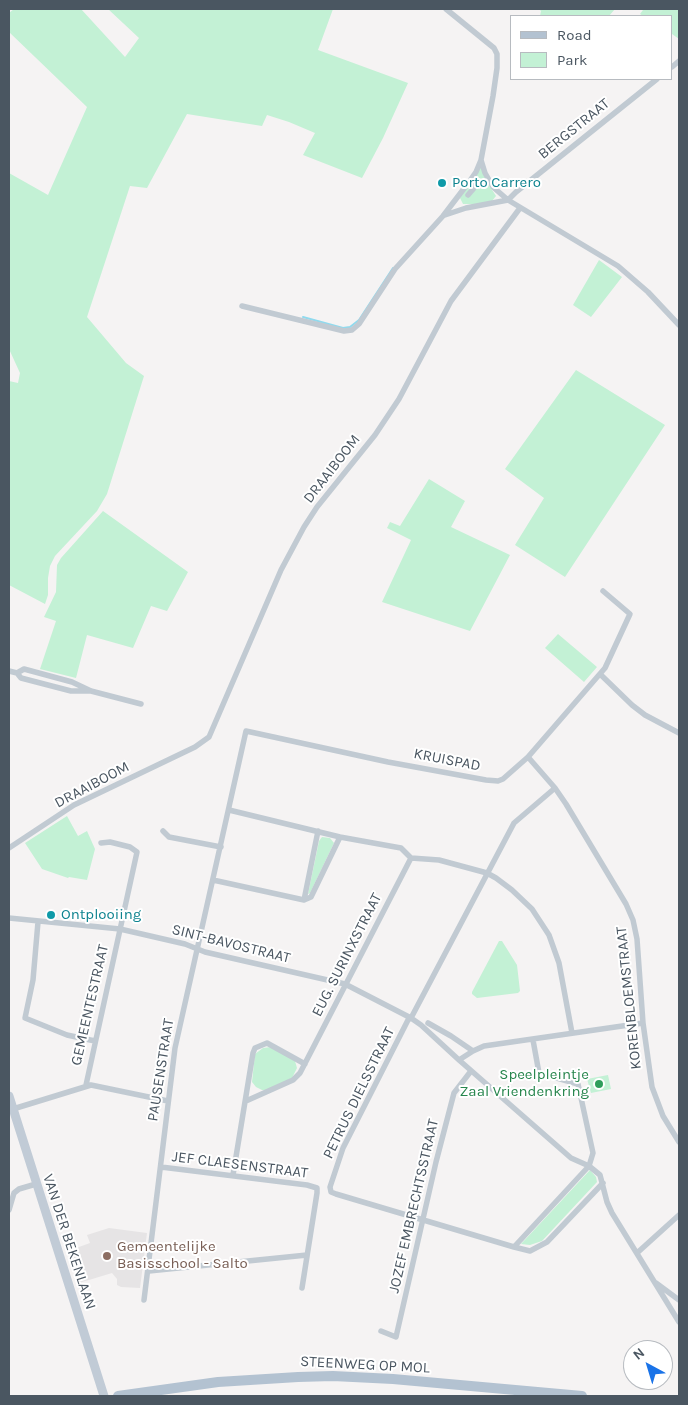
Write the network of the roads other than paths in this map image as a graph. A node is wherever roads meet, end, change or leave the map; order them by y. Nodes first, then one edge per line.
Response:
1 (446, 9) edge
2 (656, 80) edge
3 (481, 160) junction
4 (469, 182) junction
5 (468, 195) dead end
6 (508, 200) junction
7 (520, 208) junction
8 (443, 216) junction
9 (242, 306) dead end
10 (679, 325) edge
11 (603, 591) dead end
12 (9, 671) edge
13 (17, 673) junction
14 (600, 674) junction
15 (91, 690) junction
16 (141, 704) dead end
17 (246, 731) joint
18 (679, 733) edge
19 (528, 757) junction
20 (555, 788) junction
21 (229, 810) junction
22 (163, 831) dead end
23 (318, 831) junction
24 (340, 837) junction
25 (101, 843) dead end
26 (221, 847) junction
27 (9, 848) edge
28 (411, 858) junction
29 (487, 873) junction
30 (213, 880) junction
31 (304, 900) junction
32 (9, 918) edge
33 (38, 922) junction
34 (120, 928) junction
35 (197, 948) junction
36 (345, 984) junction
37 (411, 1018) junction
38 (428, 1023) dead end
39 (643, 1024) junction
40 (572, 1033) junction
41 (533, 1040) junction
42 (95, 1041) junction
43 (473, 1051) junction
44 (459, 1060) junction
45 (305, 1064) junction
46 (471, 1071) junction
47 (86, 1085) junction
48 (9, 1096) edge
49 (246, 1100) junction
50 (168, 1101) junction
51 (13, 1109) junction
52 (679, 1142) edge
53 (589, 1166) junction
54 (161, 1167) junction
55 (233, 1175) junction
56 (36, 1184) junction
57 (603, 1184) junction
58 (9, 1210) edge
59 (679, 1215) edge
60 (423, 1220) junction
61 (514, 1247) junction
62 (637, 1253) junction
63 (308, 1255) junction
64 (149, 1271) junction
65 (654, 1282) junction
66 (302, 1288) dead end
67 (144, 1300) dead end
68 (679, 1300) edge
69 (679, 1322) edge
70 (381, 1331) dead end
71 (104, 1396) edge
72 (118, 1396) edge
73 (582, 1396) edge

1 - 3 street
2 - 6 street, BERGSTRAAT
3 - 4 street
3 - 6 street
4 - 5 street
4 - 8 street
6 - 7 street
6 - 8 street
7 - 10 street
7 - 27 street, DRAAIBOOM
8 - 9 street
11 - 14 street, KRUISPAD
12 - 13 street
13 - 15 street
13 - 15 street
14 - 18 street
14 - 19 street, KRUISPAD
15 - 16 street
17 - 19 street, KRUISPAD
17 - 21 street, PAUSENSTRAAT
19 - 20 street, KORENBLOEMSTRAAT
20 - 29 street, PETRUS DIELSSTRAAT
20 - 39 street, KORENBLOEMSTRAAT
21 - 23 street
21 - 26 street, PAUSENSTRAAT
22 - 26 street
23 - 24 street
23 - 31 street
24 - 28 street
24 - 31 street
25 - 34 street, GEMEENTESTRAAT
26 - 30 street, PAUSENSTRAAT
28 - 29 street
28 - 36 street, EUG. SURINXSTRAAT
29 - 37 street, PETRUS DIELSSTRAAT
29 - 40 street
30 - 31 street
30 - 35 street, PAUSENSTRAAT
32 - 33 street, SINT-BAVOSTRAAT
33 - 34 street, SINT-BAVOSTRAAT
33 - 42 street
34 - 35 street, SINT-BAVOSTRAAT
34 - 42 street, GEMEENTESTRAAT
35 - 36 street, SINT-BAVOSTRAAT
35 - 50 street, PAUSENSTRAAT
36 - 37 street, SINT-BAVOSTRAAT
36 - 45 street, EUG. SURINXSTRAAT
37 - 44 street, SINT-BAVOSTRAAT
37 - 60 street, PETRUS DIELSSTRAAT
38 - 43 street
39 - 40 street
39 - 52 street, KORENBLOEMSTRAAT
40 - 41 street
41 - 43 street
41 - 53 street
42 - 47 street, GEMEENTESTRAAT
43 - 44 street
44 - 46 street, SINT-BAVOSTRAAT
45 - 49 street, EUG. SURINXSTRAAT
45 - 49 street
46 - 53 street, SINT-BAVOSTRAAT
46 - 60 street, JOZEF EMBRECHTSSTRAAT
47 - 50 street
47 - 51 street
48 - 51 street, VAN DER BEKENLAAN
49 - 55 street
50 - 54 street, PAUSENSTRAAT
51 - 56 street, VAN DER BEKENLAAN
53 - 57 street
53 - 61 street
54 - 55 street, JEF CLAESENSTRAAT
54 - 64 street, PAUSENSTRAAT
55 - 63 street, JEF CLAESENSTRAAT
56 - 58 street
56 - 71 street, VAN DER BEKENLAAN
57 - 61 street
57 - 62 street
59 - 62 street
60 - 61 street
60 - 70 street, JOZEF EMBRECHTSSTRAAT
62 - 65 street
63 - 64 street
63 - 66 street
64 - 67 street, PAUSENSTRAAT
65 - 68 street
65 - 69 street
72 - 73 main road, STEENWEG OP MOL

